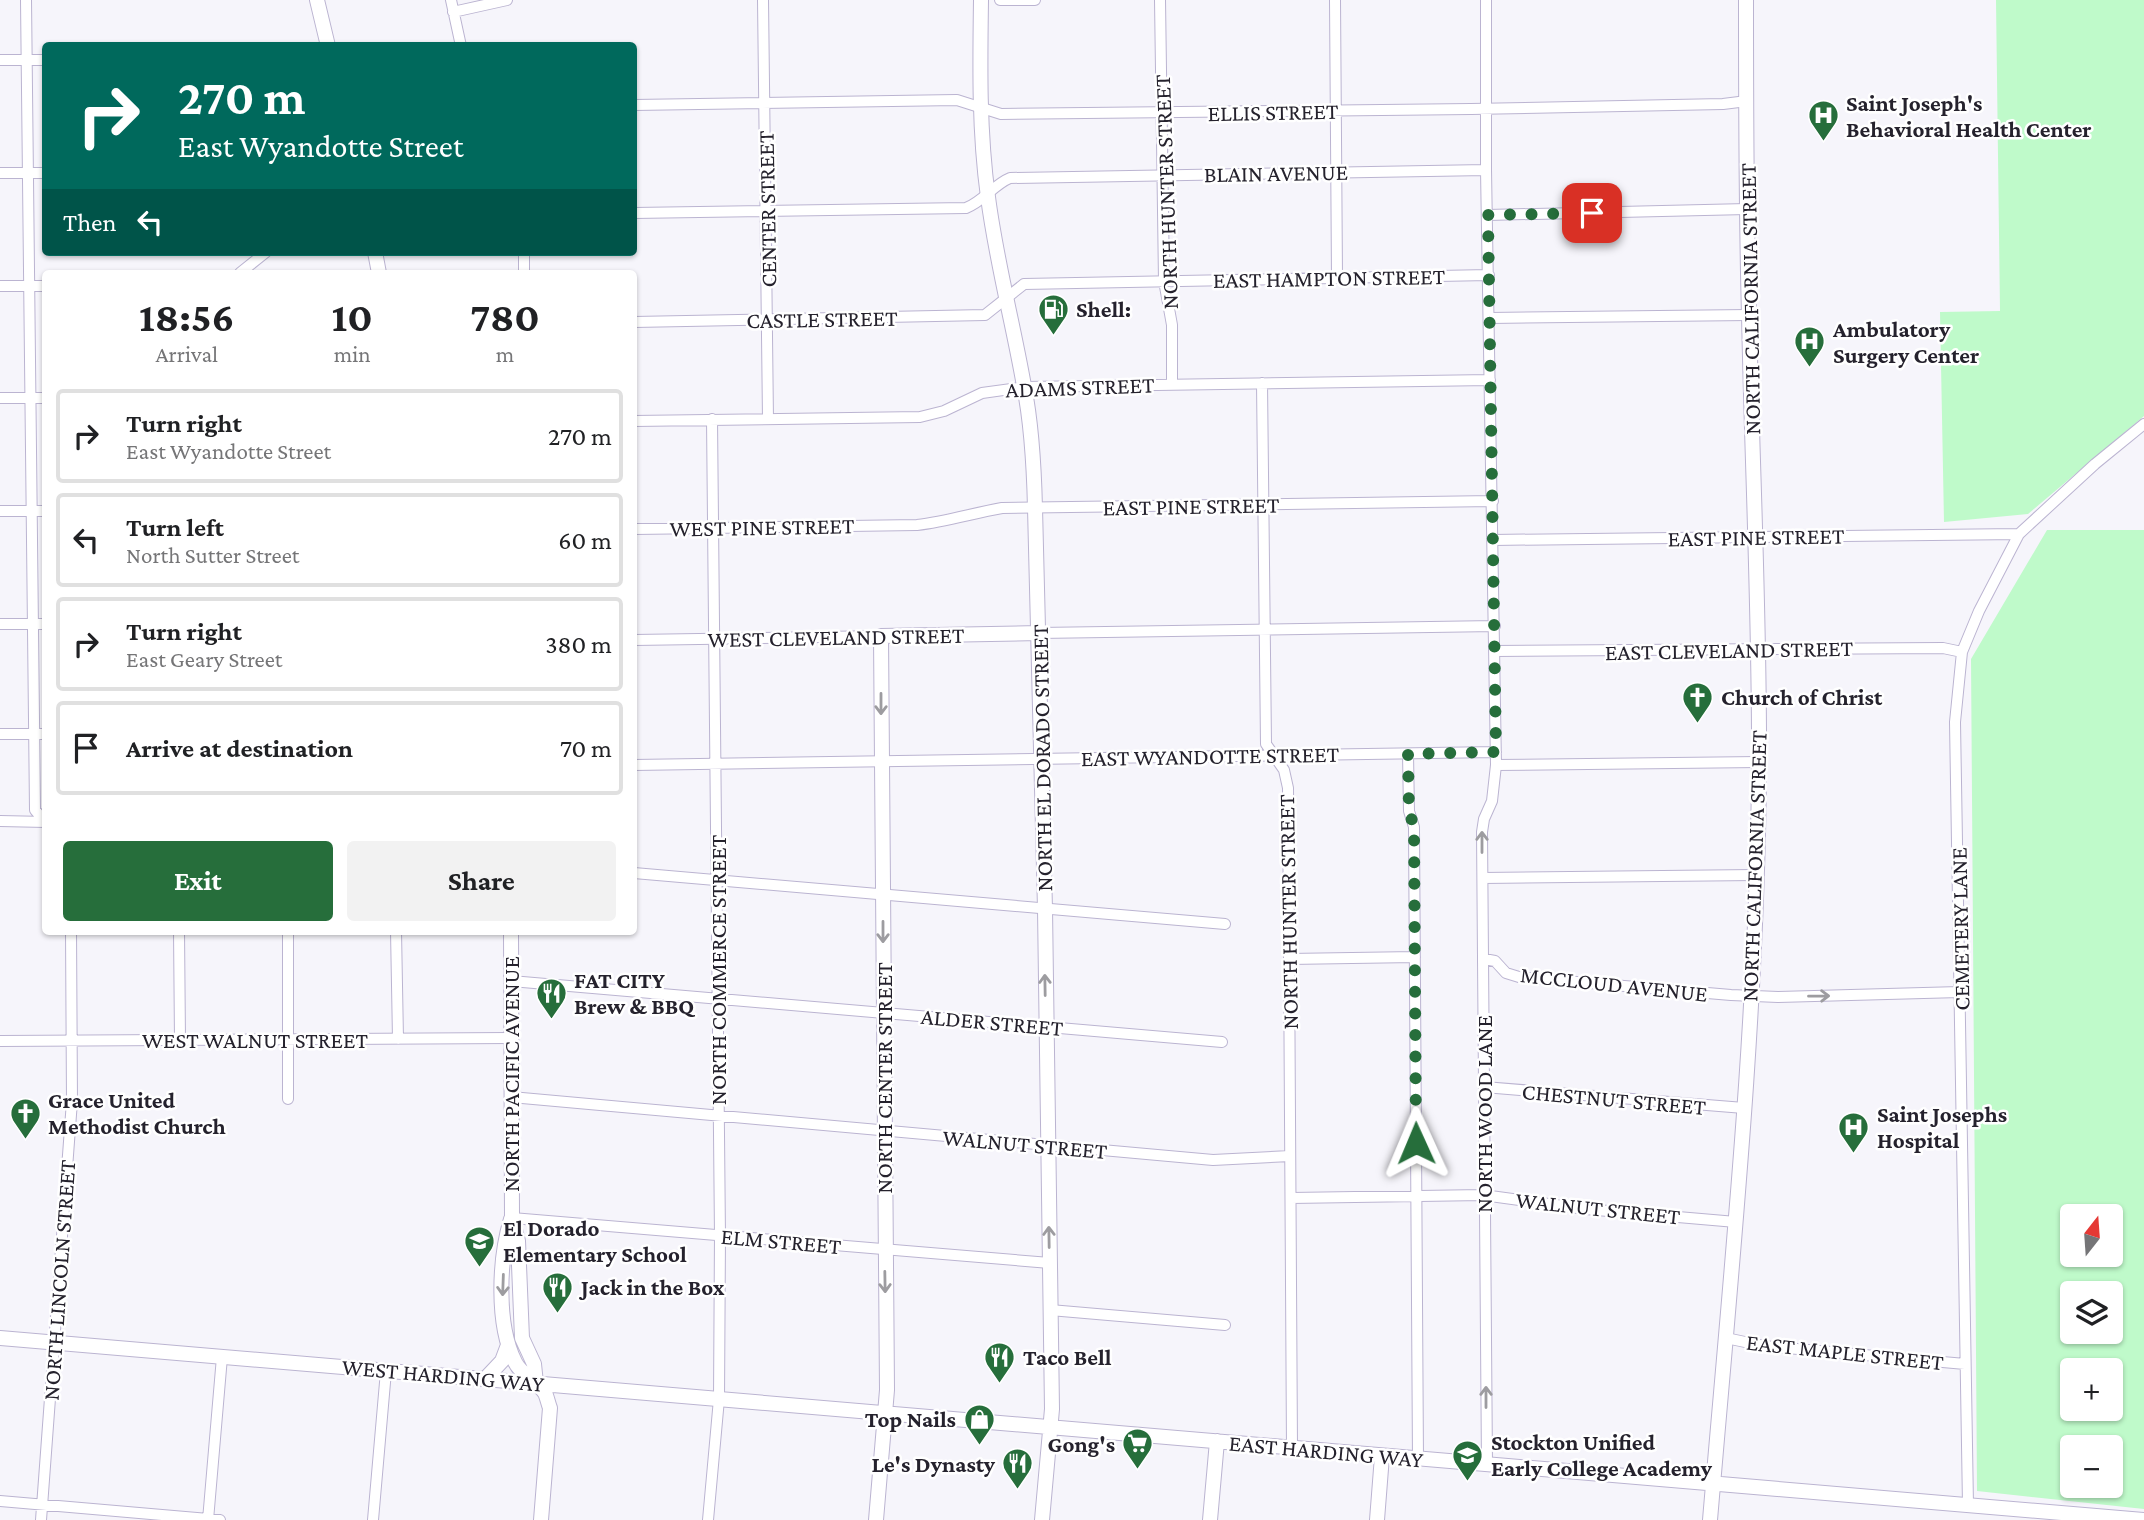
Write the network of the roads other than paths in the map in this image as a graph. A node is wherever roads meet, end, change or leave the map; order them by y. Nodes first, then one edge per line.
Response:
1 (26, 0) edge
2 (317, 0) edge
3 (507, 0) edge
4 (764, 0) edge
5 (981, 0) edge
6 (1000, 0) edge
7 (1035, 0) edge
8 (1160, 0) edge
9 (1335, 0) edge
10 (1486, 0) edge
11 (1746, 0) edge
12 (452, 6) edge
13 (327, 42) edge
14 (460, 42) edge
15 (0, 60) edge
16 (27, 60) junction
17 (42, 60) edge
18 (1747, 101) junction
19 (765, 102) junction
20 (637, 104) edge
21 (980, 106) junction
22 (1487, 108) junction
23 (1335, 111) junction
24 (1161, 113) junction
25 (1486, 170) junction
26 (0, 173) edge
27 (28, 173) junction
28 (42, 173) edge
29 (1335, 173) junction
30 (1162, 175) junction
31 (987, 195) junction
32 (1747, 209) junction
33 (767, 212) junction
34 (637, 213) edge
35 (1488, 215) junction
36 (261, 256) edge
37 (244, 270) edge
38 (1489, 275) junction
39 (1337, 277) junction
40 (1164, 281) junction
41 (0, 286) edge
42 (29, 286) junction
43 (42, 286) edge
44 (1006, 299) junction
45 (1749, 314) junction
46 (1490, 318) junction
47 (768, 320) junction
48 (637, 322) edge
49 (1490, 380) junction
50 (1262, 383) junction
51 (1172, 385) junction
52 (1025, 387) junction
53 (0, 398) edge
54 (31, 398) junction
55 (42, 398) edge
56 (712, 419) junction
57 (768, 419) junction
58 (637, 421) edge
59 (2144, 424) edge
60 (1493, 501) junction
61 (1263, 505) junction
62 (1035, 508) junction
63 (0, 511) edge
64 (32, 511) junction
65 (42, 511) edge
66 (891, 526) joint
67 (712, 528) junction
68 (637, 529) edge
69 (2019, 534) junction
70 (1756, 537) junction
71 (1493, 540) junction
72 (0, 624) edge
73 (40, 624) edge
74 (1494, 626) junction
75 (1264, 630) junction
76 (1039, 633) junction
77 (881, 636) junction
78 (715, 639) junction
79 (637, 640) edge
80 (1758, 650) junction
81 (1495, 651) junction
82 (1962, 652) junction
83 (0, 734) edge
84 (40, 734) edge
85 (1496, 752) junction
86 (1408, 754) junction
87 (1275, 756) junction
88 (1042, 758) junction
89 (881, 762) junction
90 (1759, 762) junction
91 (716, 764) junction
92 (637, 765) edge
93 (1496, 765) junction
94 (42, 819) edge
95 (0, 821) edge
96 (42, 823) edge
97 (637, 873) edge
98 (1755, 875) junction
99 (1483, 878) junction
100 (717, 881) junction
101 (882, 894) junction
102 (1045, 908) junction
103 (1225, 924) dead end
104 (71, 935) edge
105 (179, 935) edge
106 (288, 935) edge
107 (396, 935) edge
108 (511, 935) edge
109 (1415, 957) junction
110 (1289, 959) junction
111 (1484, 959) junction
112 (511, 981) junction
113 (1960, 992) junction
114 (1751, 996) junction
115 (718, 999) junction
116 (883, 1013) junction
117 (1045, 1026) junction
118 (510, 1038) junction
119 (398, 1039) junction
120 (71, 1040) junction
121 (180, 1040) junction
122 (288, 1040) junction
123 (0, 1041) edge
124 (1222, 1042) dead end
125 (1485, 1087) junction
126 (511, 1097) junction
127 (288, 1099) dead end
128 (1744, 1108) junction
129 (719, 1117) junction
130 (884, 1132) junction
131 (1048, 1145) junction
132 (1290, 1156) junction
133 (1417, 1195) junction
134 (1483, 1195) junction
135 (1291, 1198) junction
136 (512, 1218) junction
137 (1736, 1222) junction
138 (720, 1236) junction
139 (885, 1250) junction
140 (1050, 1263) junction
141 (1050, 1310) junction
142 (1225, 1325) dead end
143 (0, 1338) edge
144 (1726, 1338) junction
145 (54, 1343) junction
146 (508, 1345) junction
147 (222, 1357) junction
148 (1965, 1364) junction
149 (386, 1371) junction
150 (485, 1379) junction
151 (536, 1383) junction
152 (719, 1399) junction
153 (885, 1413) junction
154 (1051, 1428) junction
155 (1217, 1441) junction
156 (1292, 1448) junction
157 (1382, 1456) junction
158 (1418, 1459) junction
159 (1487, 1465) junction
160 (1713, 1484) junction
161 (0, 1501) edge
162 (42, 1505) junction
163 (1968, 1505) junction
164 (41, 1520) edge
165 (208, 1520) edge
166 (220, 1520) edge
167 (373, 1520) edge
168 (541, 1520) edge
169 (708, 1520) edge
170 (876, 1520) edge
171 (1042, 1520) edge
172 (1210, 1520) edge
173 (1377, 1520) edge
174 (1710, 1520) edge
175 (2144, 1520) edge

1 - 16 street
2 - 13 street
3 - 12 street
4 - 19 street, CENTER STREET
5 - 21 street, NORTH EL DORADO STREET
6 - 7 street
8 - 24 street, NORTH HUNTER STREET
9 - 23 street
10 - 22 street, NORTH WOOD LANE
11 - 18 street, NORTH CALIFORNIA STREET
12 - 14 street
15 - 16 street
16 - 17 street
16 - 27 street
18 - 22 street, ELLIS STREET
18 - 32 street, NORTH CALIFORNIA STREET
19 - 20 street, ELLIS STREET
19 - 21 street, ELLIS STREET
19 - 33 street, CENTER STREET
21 - 24 street, ELLIS STREET
21 - 31 street, NORTH EL DORADO STREET
22 - 23 street, ELLIS STREET
22 - 25 street, NORTH WOOD LANE
23 - 24 street, ELLIS STREET
23 - 29 street
24 - 30 street, NORTH HUNTER STREET
25 - 29 street, BLAIN AVENUE
25 - 35 street, NORTH WOOD LANE
26 - 27 street
27 - 28 street
27 - 42 street
29 - 30 street, BLAIN AVENUE
29 - 39 street
30 - 31 street, BLAIN AVENUE
30 - 40 street, NORTH HUNTER STREET
31 - 33 street, BLAIN AVENUE
31 - 44 street, NORTH EL DORADO STREET
32 - 35 street
32 - 45 street, NORTH CALIFORNIA STREET
33 - 34 street, BLAIN AVENUE
33 - 47 street, CENTER STREET
35 - 38 street, NORTH WOOD LANE
36 - 37 street
38 - 39 street, EAST HAMPTON STREET
38 - 46 street, NORTH WOOD LANE
39 - 40 street, EAST HAMPTON STREET
40 - 44 street, EAST HAMPTON STREET
40 - 51 street, NORTH HUNTER STREET
41 - 42 street
42 - 43 street
42 - 54 street
44 - 47 street, CASTLE STREET
44 - 52 street, NORTH EL DORADO STREET
45 - 46 street
45 - 70 street, NORTH CALIFORNIA STREET
46 - 49 street, NORTH WOOD LANE
47 - 48 street, CASTLE STREET
47 - 57 street, CENTER STREET
49 - 50 street, ADAMS STREET
49 - 60 street, NORTH WOOD LANE
50 - 51 street, ADAMS STREET
50 - 61 street, NORTH HUNTER STREET
51 - 52 street, ADAMS STREET
52 - 57 street, ADAMS STREET
52 - 62 street, NORTH EL DORADO STREET
53 - 54 street
54 - 55 street
54 - 64 street
56 - 57 street, ADAMS STREET
56 - 58 street, ADAMS STREET
56 - 67 street, NORTH COMMERCE STREET
59 - 69 street, CEMETERY LANE
60 - 61 street, EAST PINE STREET
60 - 71 street, NORTH WOOD LANE
61 - 62 street, EAST PINE STREET
61 - 75 street, NORTH HUNTER STREET
62 - 66 street, EAST PINE STREET
62 - 76 street, NORTH EL DORADO STREET
63 - 64 street
64 - 65 street
64 - 73 street
66 - 67 street, WEST PINE STREET
67 - 68 street, WEST PINE STREET
67 - 78 street, NORTH COMMERCE STREET
69 - 70 street, EAST PINE STREET
69 - 82 street, CEMETERY LANE
70 - 71 street, EAST PINE STREET
70 - 80 street, NORTH CALIFORNIA STREET
71 - 74 street, NORTH WOOD LANE
72 - 73 street
73 - 84 street
74 - 75 street
74 - 81 street, NORTH WOOD LANE
75 - 76 street
75 - 87 street, NORTH HUNTER STREET
76 - 77 street, WEST CLEVELAND STREET
76 - 88 street, NORTH EL DORADO STREET
77 - 78 street, WEST CLEVELAND STREET
77 -> 89 street, NORTH CENTER STREET
78 - 79 street, WEST CLEVELAND STREET
78 - 91 street, NORTH COMMERCE STREET
80 - 81 street, EAST CLEVELAND STREET
80 - 82 street, EAST CLEVELAND STREET
80 - 90 street, NORTH CALIFORNIA STREET
81 - 85 street, NORTH WOOD LANE
82 - 113 street, CEMETERY LANE
83 - 84 street
84 - 94 street
85 - 86 street, EAST WYANDOTTE STREET
85 - 93 street, NORTH WOOD LANE
86 - 87 street, EAST WYANDOTTE STREET
86 - 109 street
87 - 88 street, EAST WYANDOTTE STREET
87 - 110 street, NORTH HUNTER STREET
88 - 89 street, EAST WYANDOTTE STREET
88 - 102 street, NORTH EL DORADO STREET
89 - 91 street, EAST WYANDOTTE STREET
89 - 101 street, NORTH CENTER STREET
90 - 93 street
90 - 98 street, NORTH CALIFORNIA STREET
91 - 92 street, EAST WYANDOTTE STREET
91 - 100 street, NORTH COMMERCE STREET
99 -> 93 street, NORTH WOOD LANE
95 - 96 street
97 - 100 street
98 - 99 street
98 - 114 street, NORTH CALIFORNIA STREET
99 - 111 street, NORTH WOOD LANE
100 - 101 street
100 - 115 street, NORTH COMMERCE STREET
101 - 102 street
101 -> 116 street, NORTH CENTER STREET
102 - 103 street
117 -> 102 street, NORTH EL DORADO STREET
104 - 120 street, NORTH LINCOLN STREET
105 - 121 street
106 - 122 street
107 - 119 street
108 - 112 street, NORTH PACIFIC AVENUE
109 - 110 street
109 - 133 street
110 - 132 street, NORTH HUNTER STREET
111 - 114 street, MCCLOUD AVENUE
111 - 125 street, NORTH WOOD LANE
112 - 115 street, ALDER STREET
112 - 118 street, NORTH PACIFIC AVENUE
114 -> 113 street, MCCLOUD AVENUE
113 - 148 street, CEMETERY LANE
114 - 128 street, NORTH CALIFORNIA STREET
115 - 116 street, ALDER STREET
115 - 129 street, NORTH COMMERCE STREET
116 - 117 street, ALDER STREET
116 - 130 street, NORTH CENTER STREET
117 - 124 street, ALDER STREET
117 - 131 street, NORTH EL DORADO STREET
118 - 119 street, WEST WALNUT STREET
118 - 126 street, NORTH PACIFIC AVENUE
119 - 122 street, WEST WALNUT STREET
120 - 121 street, WEST WALNUT STREET
120 - 123 street, WEST WALNUT STREET
120 - 145 street, NORTH LINCOLN STREET
121 - 122 street, WEST WALNUT STREET
122 - 127 street
125 - 128 street, CHESTNUT STREET
125 - 134 street, NORTH WOOD LANE
126 - 129 street
126 - 136 street, NORTH PACIFIC AVENUE
128 - 137 street, NORTH CALIFORNIA STREET
129 - 130 street
129 - 138 street, NORTH COMMERCE STREET
130 - 131 street, WALNUT STREET
130 - 139 street, NORTH CENTER STREET
131 - 132 street, WALNUT STREET
140 -> 131 street, NORTH EL DORADO STREET
132 - 135 street, NORTH HUNTER STREET
133 - 134 street, WALNUT STREET
133 - 135 street, WALNUT STREET
133 - 158 street
134 - 137 street, WALNUT STREET
159 -> 134 street, NORTH WOOD LANE
135 - 156 street, NORTH HUNTER STREET
136 - 138 street, ELM STREET
136 -> 146 street, NORTH PACIFIC AVENUE
136 - 151 street, NORTH PACIFIC AVENUE
137 - 144 street, NORTH CALIFORNIA STREET
138 - 139 street, ELM STREET
138 - 152 street, NORTH COMMERCE STREET
139 - 140 street, ELM STREET
139 -> 153 street, NORTH CENTER STREET
140 - 141 street, NORTH EL DORADO STREET
141 - 142 street
141 - 154 street, NORTH EL DORADO STREET
143 - 145 street, WEST HARDING WAY
144 - 148 street, EAST MAPLE STREET
144 - 160 street, NORTH CALIFORNIA STREET
145 - 147 street, WEST HARDING WAY
145 - 162 street, NORTH LINCOLN STREET
146 - 150 street
146 - 151 street, NORTH PACIFIC AVENUE
147 - 149 street, WEST HARDING WAY
147 - 165 street
148 - 163 street, CEMETERY LANE
149 - 150 street, WEST HARDING WAY
149 - 167 street
150 - 151 street, WEST HARDING WAY
151 - 152 street, WEST HARDING WAY
151 - 168 street
152 - 153 street, WEST HARDING WAY
152 - 169 street, NORTH COMMERCE STREET
153 - 154 street, EAST HARDING WAY
153 - 170 street, NORTH CENTER STREET
154 - 155 street, EAST HARDING WAY
154 - 171 street, NORTH EL DORADO STREET
155 - 156 street, EAST HARDING WAY
155 - 172 street
156 - 157 street, EAST HARDING WAY
157 - 158 street, EAST HARDING WAY
157 - 173 street
158 - 159 street, EAST HARDING WAY
159 - 160 street, EAST HARDING WAY
160 - 163 street, EAST HARDING WAY
160 - 174 street, NORTH CALIFORNIA STREET
161 - 162 street
162 - 164 street, NORTH LINCOLN STREET
162 - 165 street
163 - 175 street, EAST HARDING WAY
165 - 166 street

